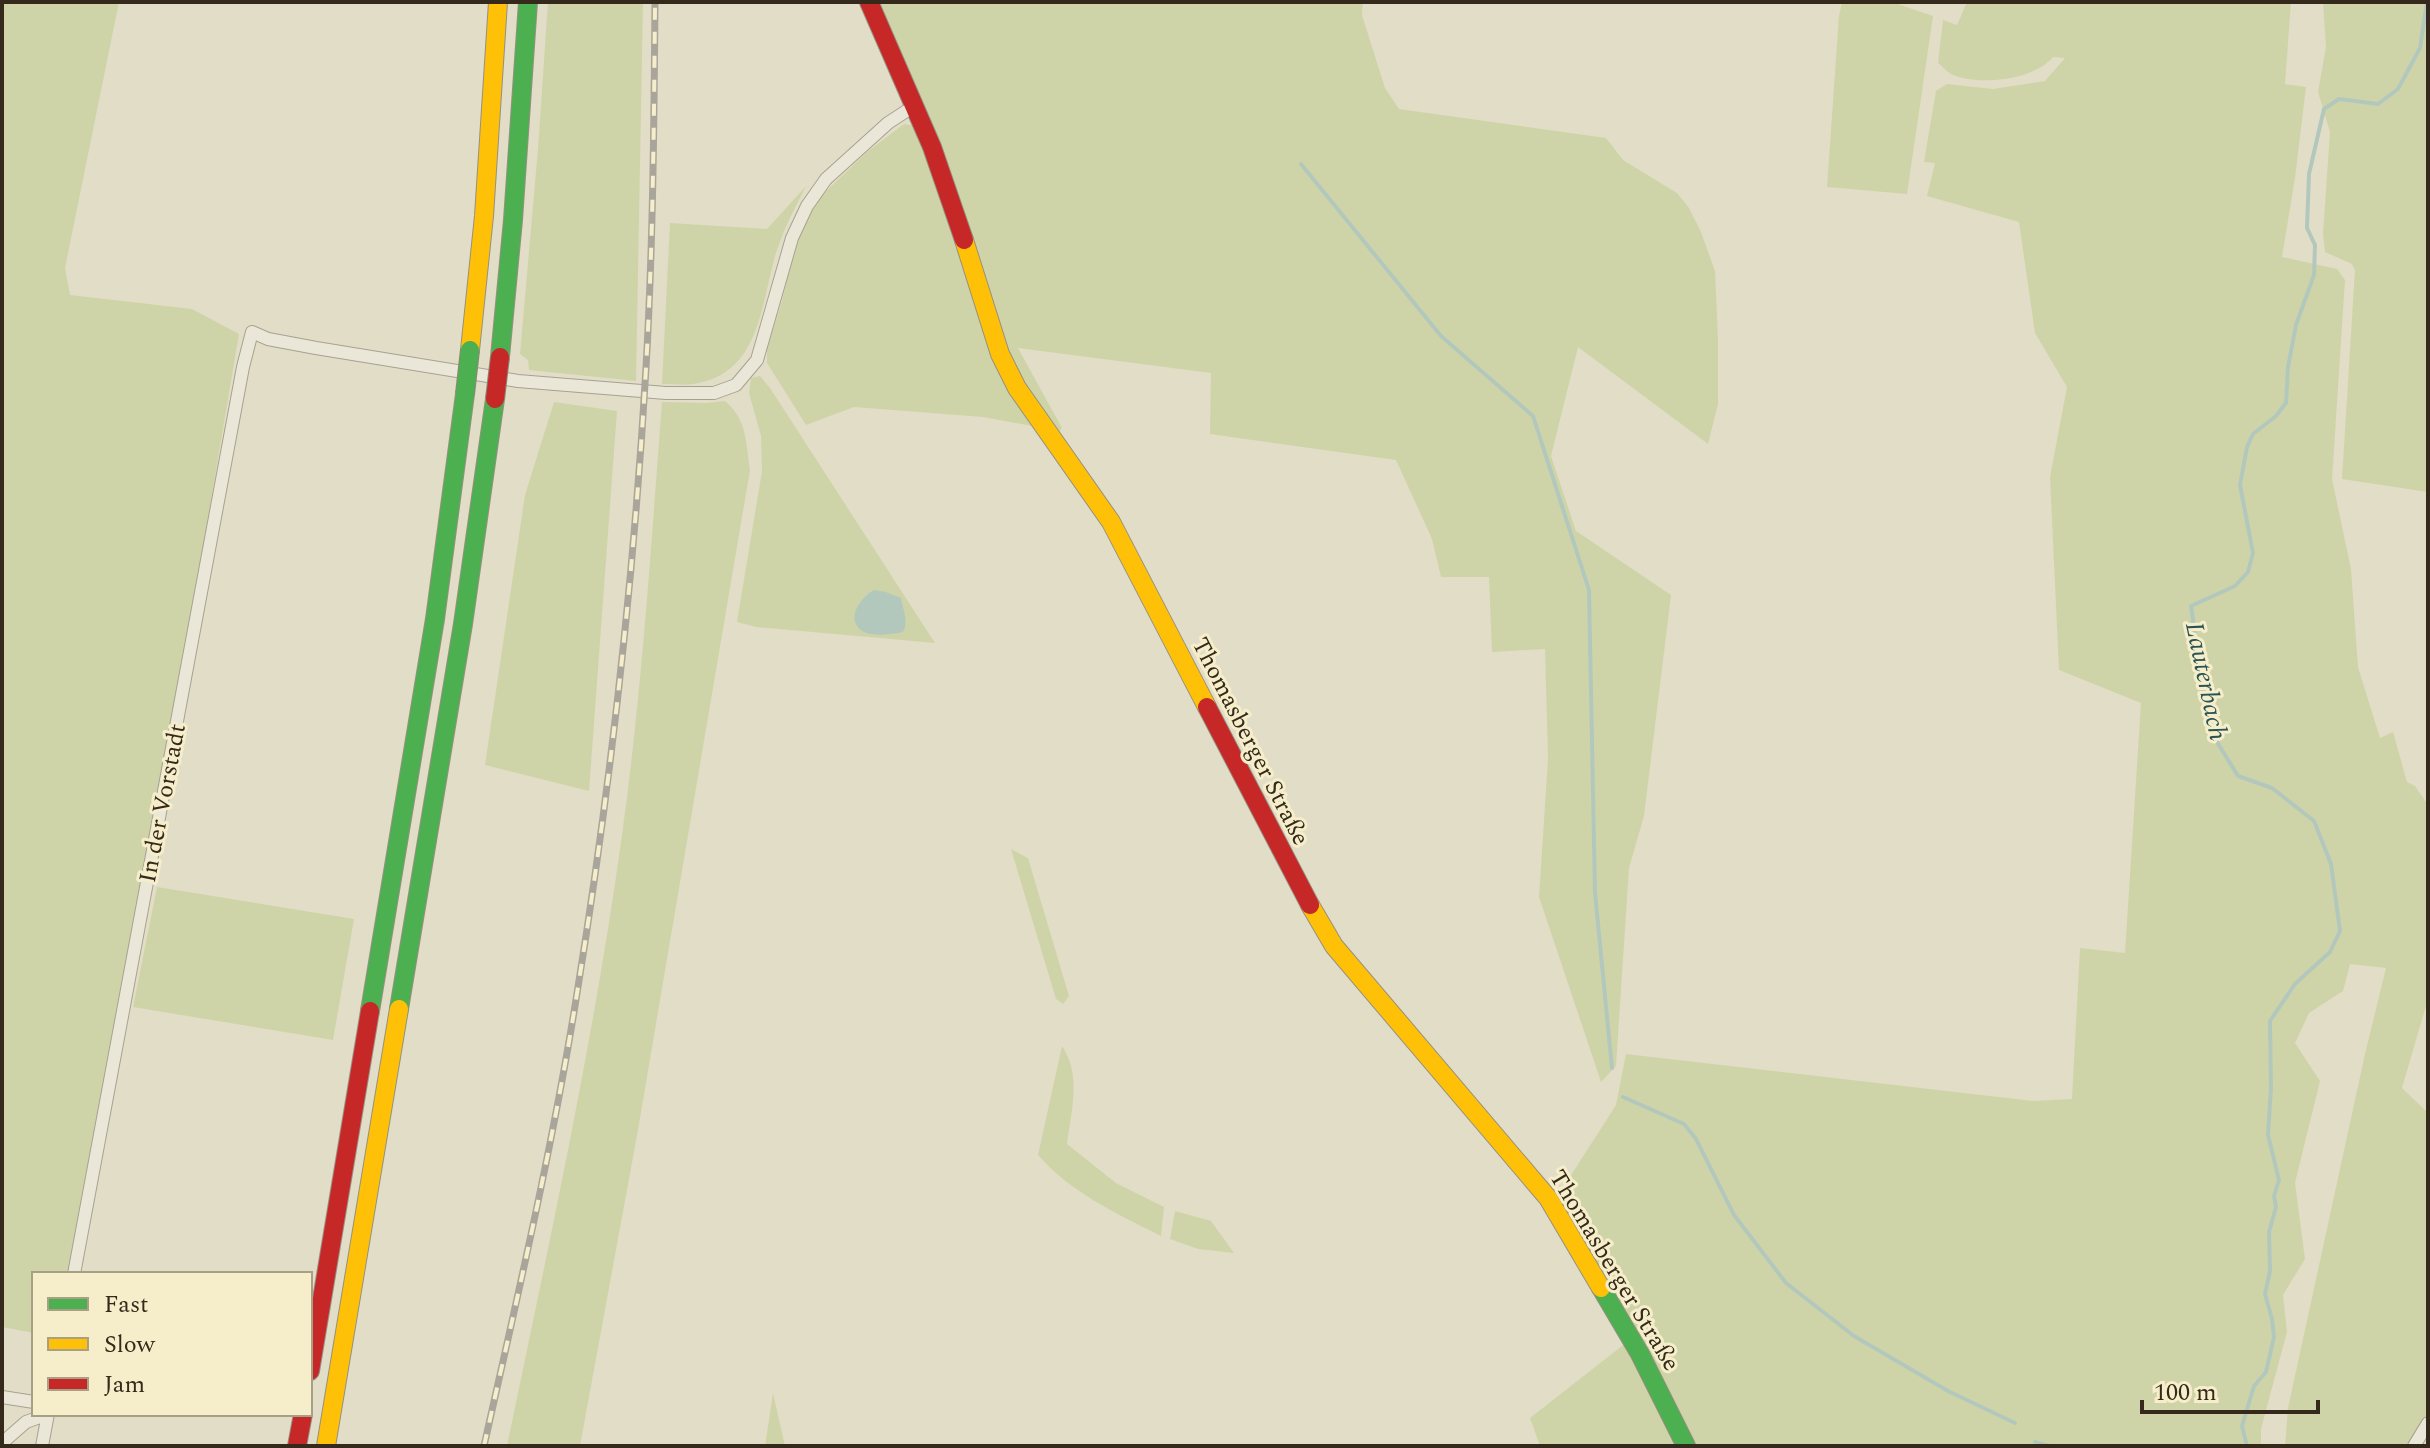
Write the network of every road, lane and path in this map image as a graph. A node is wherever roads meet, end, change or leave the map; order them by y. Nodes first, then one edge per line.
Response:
1 (498, 2) edge
2 (528, 2) edge
3 (869, 2) edge
4 (914, 106) junction
5 (74, 1272) edge
6 (312, 1359) edge
7 (2, 1397) edge
8 (32, 1402) edge
9 (42, 1416) edge
10 (48, 1416) edge
11 (303, 1416) edge
12 (2428, 1423) edge
13 (2, 1443) edge
14 (42, 1446) edge
15 (297, 1446) edge
16 (326, 1446) edge
17 (1686, 1446) edge
18 (2414, 1446) edge

1 - 6 main road, bridge
2 - 16 main road, bridge
3 - 4 main road, Thomasberger Straße
4 - 5 street, In der Vorstadt
4 - 17 main road, Thomasberger Straße
7 - 8 street
9 - 13 street
10 - 14 street
11 - 15 main road
12 - 18 street

